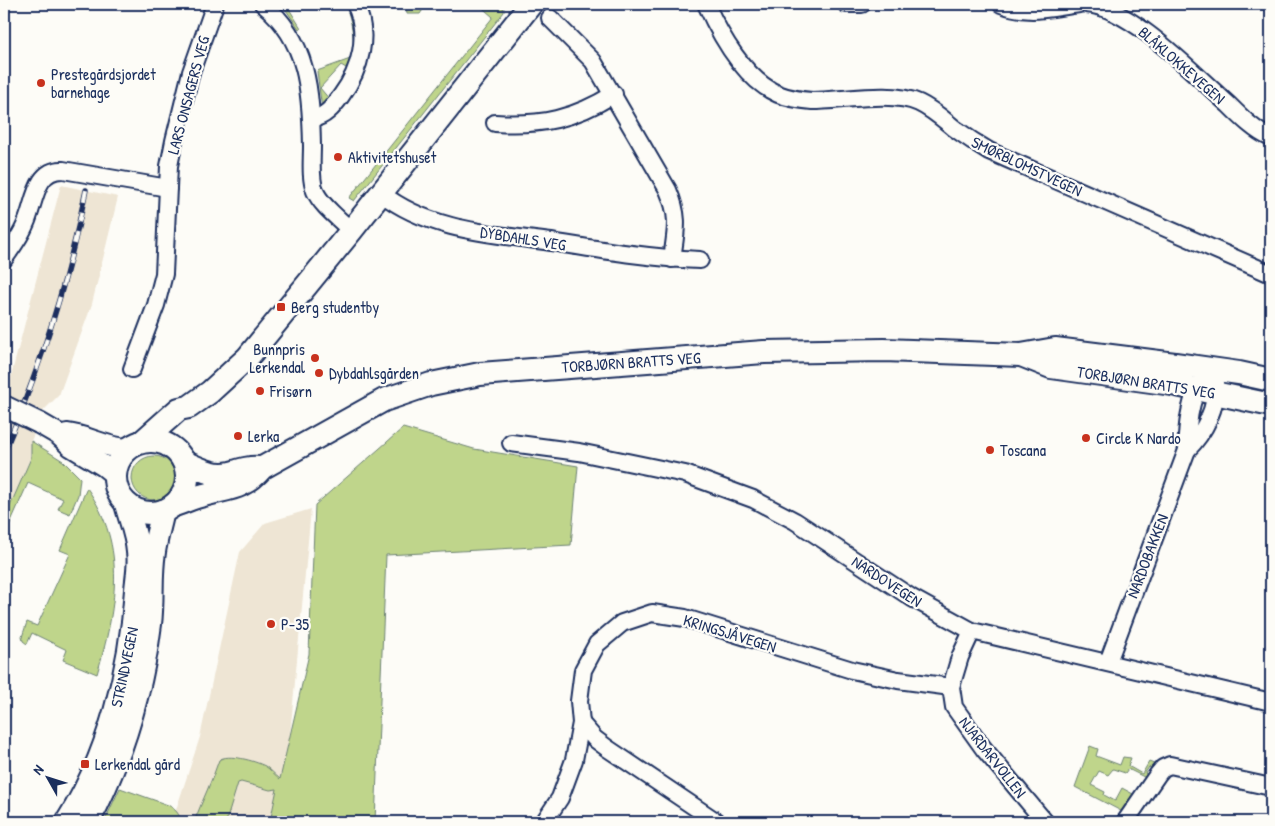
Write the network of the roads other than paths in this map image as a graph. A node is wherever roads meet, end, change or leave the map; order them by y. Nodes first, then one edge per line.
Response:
1 (215, 4) edge
2 (264, 4) edge
3 (355, 4) edge
4 (531, 4) edge
5 (706, 4) edge
6 (846, 4) edge
7 (862, 4) edge
8 (1001, 4) edge
9 (1079, 4) edge
10 (1086, 4) edge
11 (550, 18) dead end
12 (614, 94) junction
13 (312, 119) junction
14 (495, 123) dead end
15 (1271, 138) edge
16 (168, 188) junction
17 (381, 193) junction
18 (351, 231) junction
19 (4, 259) edge
20 (672, 259) junction
21 (700, 260) dead end
22 (1271, 274) edge
23 (1021, 355) junction
24 (132, 369) dead end
25 (1213, 370) junction
26 (1271, 380) edge
27 (1206, 391) junction
28 (1271, 405) edge
29 (4, 406) edge
30 (189, 407) junction
31 (58, 434) junction
32 (511, 443) dead end
33 (135, 445) junction
34 (177, 454) junction
35 (262, 468) junction
36 (114, 474) junction
37 (126, 504) junction
38 (169, 508) junction
39 (972, 631) junction
40 (1108, 662) junction
41 (951, 687) junction
42 (1271, 702) edge
43 (581, 723) junction
44 (1271, 787) edge
45 (67, 822) edge
46 (88, 822) edge
47 (544, 822) edge
48 (717, 822) edge
49 (1045, 822) edge
50 (1125, 822) edge

1 - 16 street, LARS ONSAGERS VEG
2 - 13 street
3 - 13 street
4 - 17 main road
5 - 22 street, SMØRBLOMSTVEGEN
6 - 7 street
8 - 9 street
10 - 15 street, BLÅKLOKKEVEGEN
11 - 12 street
12 - 14 street
12 - 20 street
13 - 18 street
16 - 19 street
16 - 24 street, LARS ONSAGERS VEG
17 - 18 main road
17 - 20 street, DYBDAHLS VEG
18 - 30 main road
20 - 21 street, DYBDAHLS VEG
23 - 25 main road, TORBJØRN BRATTS VEG
23 - 27 main road, TORBJØRN BRATTS VEG
23 - 35 main road, TORBJØRN BRATTS VEG
25 - 26 main road, TORBJØRN BRATTS VEG
25 - 27 street, NARDOBAKKEN
27 - 28 main road, TORBJØRN BRATTS VEG
27 - 40 street, NARDOBAKKEN
29 - 31 street, bridge
30 - 33 main road
30 - 34 main road
31 - 33 street
31 - 36 street
32 - 39 street, NARDOVEGEN
33 - 34 main road
33 - 36 main road
34 - 35 main road, TORBJØRN BRATTS VEG
34 - 38 main road
35 - 38 main road, TORBJØRN BRATTS VEG
36 - 37 main road
37 - 38 main road
37 - 45 main road, STRINDVEGEN
38 - 46 main road, STRINDVEGEN
39 - 40 street, NARDOVEGEN
39 - 41 street
40 - 42 street, NARDOVEGEN
41 - 43 street, KRINGSJÅVEGEN
41 - 49 street, NJARDARVOLLEN
43 - 47 street, KRINGSJÅVEGEN
43 - 48 street
44 - 50 street

